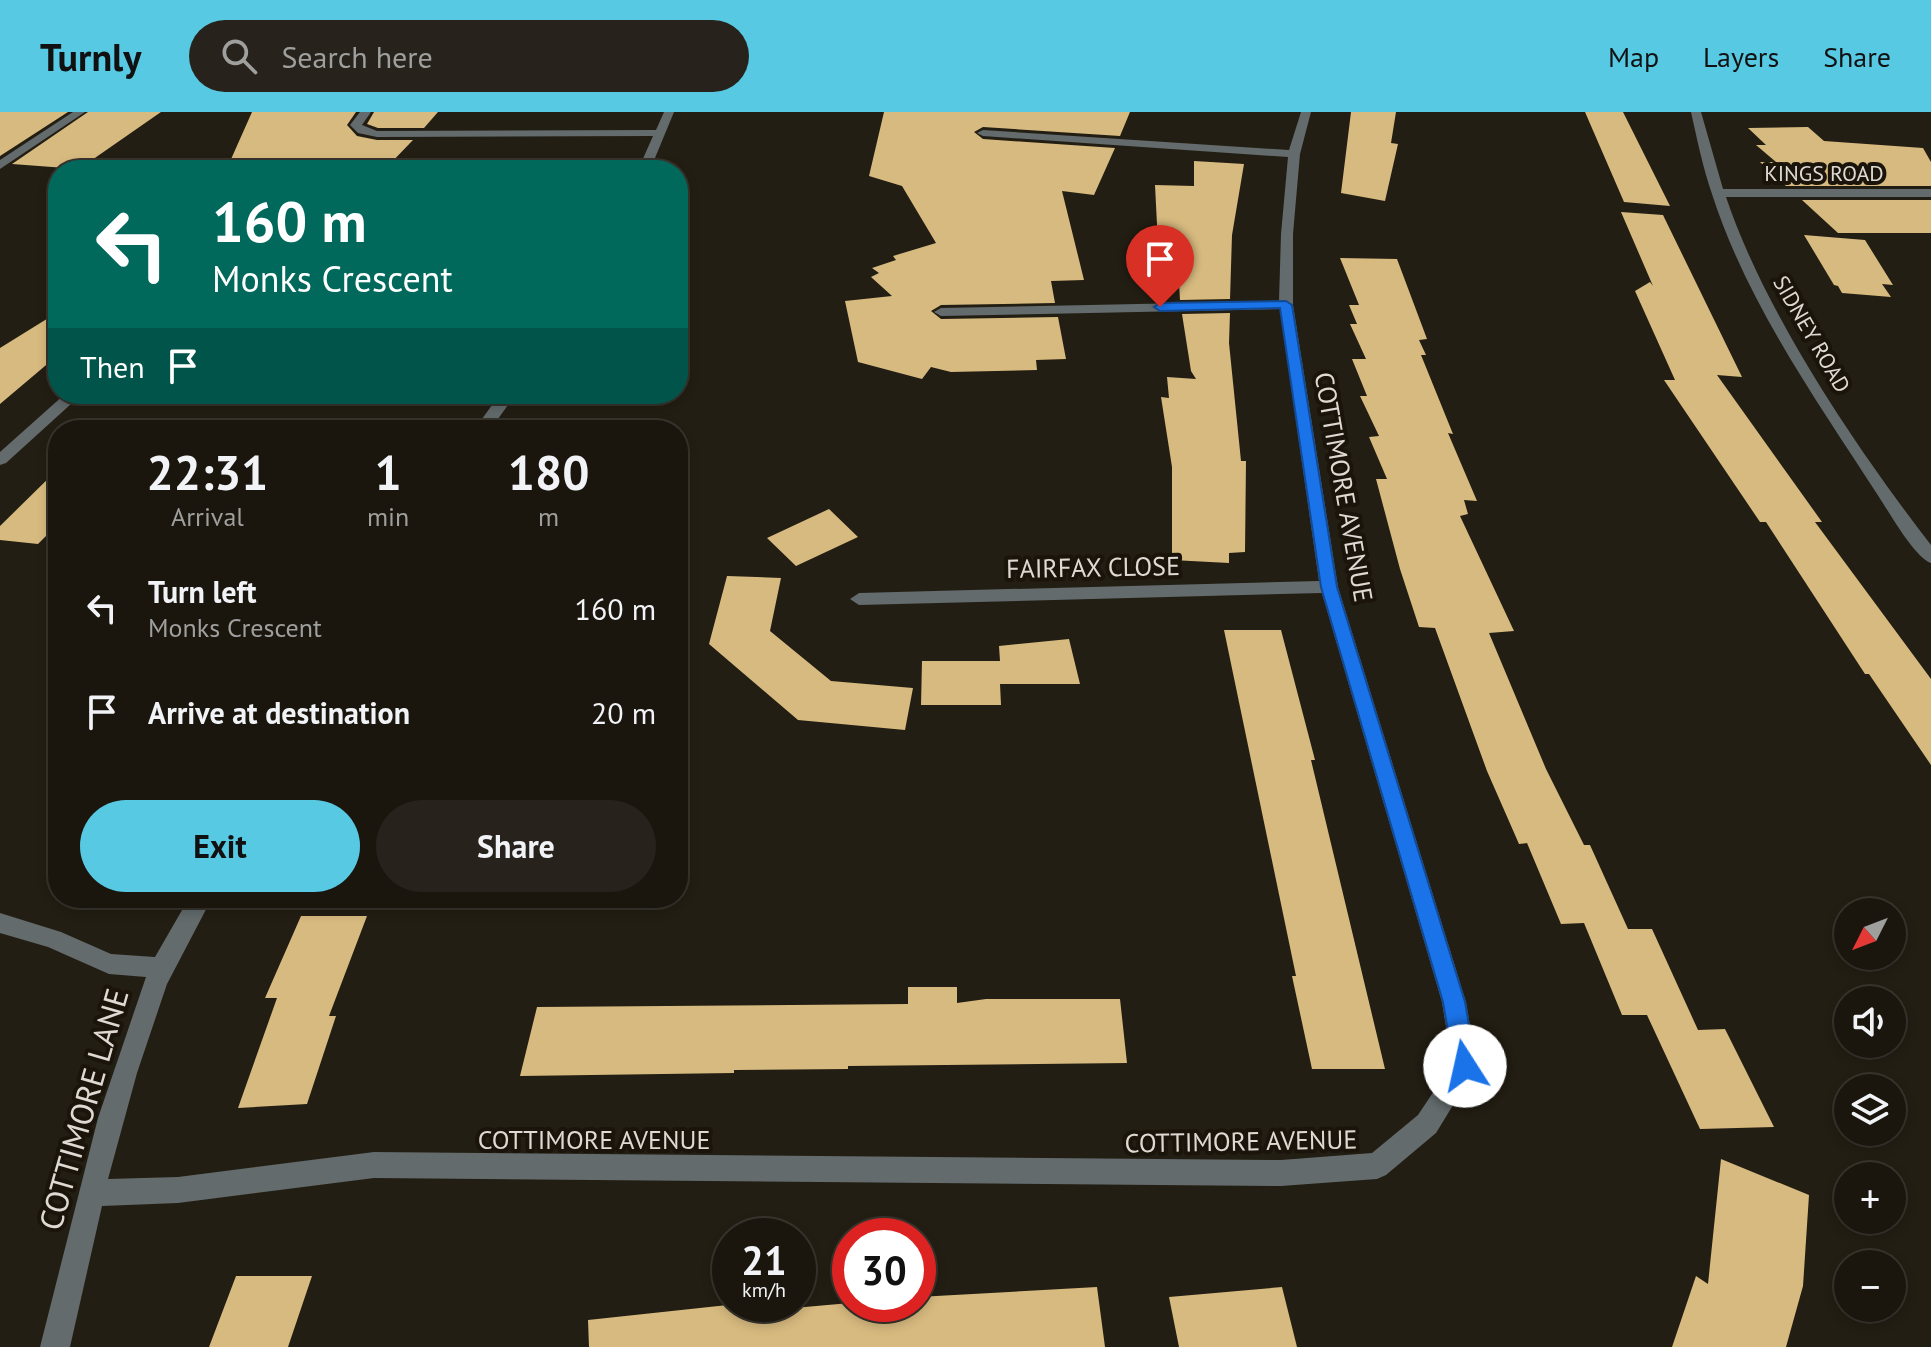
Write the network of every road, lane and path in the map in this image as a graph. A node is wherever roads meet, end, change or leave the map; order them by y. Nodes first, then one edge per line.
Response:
1 (80, 112) edge
2 (366, 112) edge
3 (669, 112) edge
4 (1306, 112) edge
5 (1696, 112) edge
6 (660, 133) junction
7 (983, 133) dead end
8 (1294, 154) junction
9 (648, 160) edge
10 (0, 165) edge
11 (1717, 193) junction
12 (1931, 193) edge
13 (1286, 305) junction
14 (941, 312) dead end
15 (63, 404) edge
16 (0, 460) edge
17 (1931, 557) edge
18 (1329, 587) junction
19 (859, 599) dead end
20 (196, 908) edge
21 (0, 923) edge
22 (163, 968) junction
23 (91, 1193) junction
24 (55, 1347) edge

1 - 10 street
2 - 6 street
3 - 6 street
4 - 8 street, COTTIMORE AVENUE
5 - 11 street, SIDNEY ROAD
6 - 9 street
7 - 8 street
8 - 13 street, COTTIMORE AVENUE
11 - 12 street, KINGS ROAD
11 - 17 street, SIDNEY ROAD
13 - 14 street
13 - 18 street, COTTIMORE AVENUE
15 - 16 street
18 - 19 street, FAIRFAX CLOSE
18 - 23 street, COTTIMORE AVENUE
20 - 22 street, COTTIMORE LANE
21 - 22 street
22 - 23 street, COTTIMORE LANE
23 - 24 street, COTTIMORE LANE

